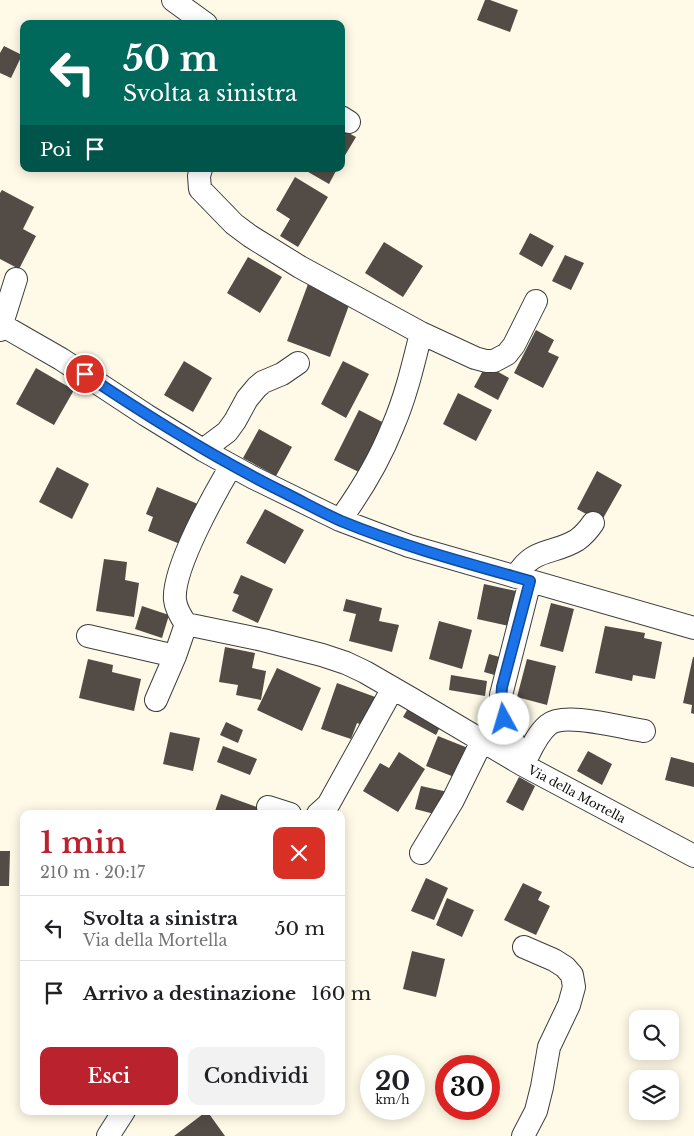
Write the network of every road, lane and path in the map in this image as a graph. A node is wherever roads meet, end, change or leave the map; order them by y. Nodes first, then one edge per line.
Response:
1 (173, 0) edge
2 (200, 20) edge
3 (200, 172) edge
4 (16, 279) dead end
5 (536, 301) dead end
6 (1, 326) edge
7 (421, 333) junction
8 (298, 363) dead end
9 (203, 450) junction
10 (231, 466) junction
11 (340, 520) junction
12 (593, 523) dead end
13 (523, 579) junction
14 (186, 624) junction
15 (694, 628) edge
16 (88, 636) dead end
17 (175, 656) junction
18 (393, 688) junction
19 (156, 700) dead end
20 (644, 732) dead end
21 (482, 741) junction
22 (523, 765) junction
23 (268, 807) dead end
24 (277, 810) edge
25 (322, 810) edge
26 (421, 853) dead end
27 (694, 856) edge
28 (524, 947) dead end
29 (121, 1115) edge
30 (108, 1136) edge
31 (523, 1136) edge

1 - 2 street
3 - 7 street
4 - 6 street
5 - 7 street
6 - 9 street
7 - 11 street
8 - 9 street
9 - 10 street
10 - 11 street
10 - 14 street
11 - 13 street
12 - 13 street
13 - 15 street
13 - 22 street, Via della Mortella
14 - 17 street
14 - 18 street
16 - 17 street
17 - 19 street
18 - 21 street
18 - 25 street
20 - 22 street
21 - 22 street
21 - 26 street
22 - 27 street, Via della Mortella
23 - 24 street
28 - 31 street
29 - 30 street

